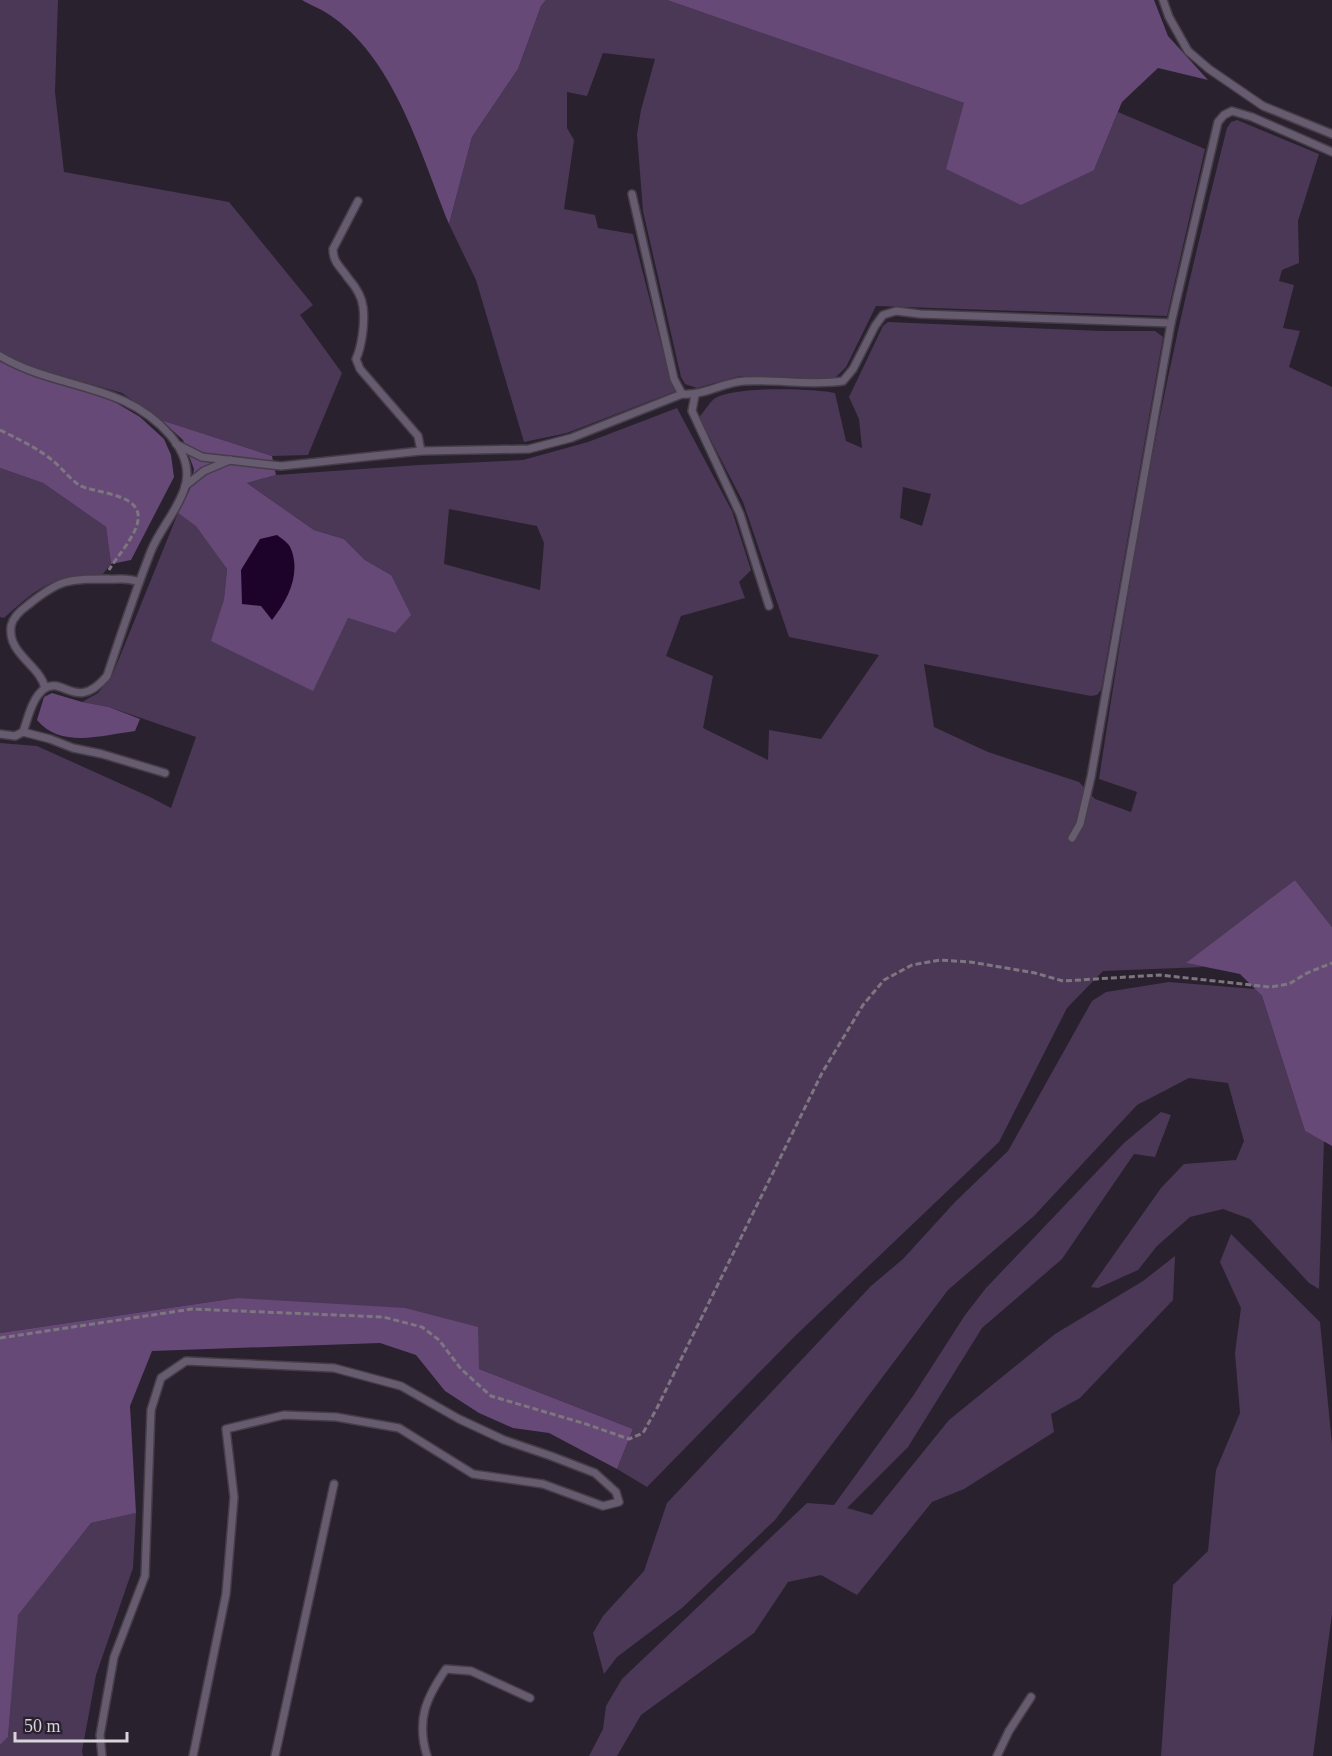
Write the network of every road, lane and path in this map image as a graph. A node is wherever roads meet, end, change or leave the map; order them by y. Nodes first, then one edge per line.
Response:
1 (1163, 0) edge
2 (1332, 134) edge
3 (1332, 152) edge
4 (632, 194) dead end
5 (358, 201) dead end
6 (1171, 323) junction
7 (0, 356) edge
8 (682, 394) junction
9 (695, 395) junction
10 (0, 430) edge
11 (176, 444) junction
12 (421, 451) junction
13 (230, 460) junction
14 (185, 486) junction
15 (110, 580) junction
16 (139, 582) junction
17 (768, 606) dead end
18 (45, 688) junction
19 (23, 732) junction
20 (0, 734) edge
21 (165, 773) dead end
22 (1072, 838) dead end
23 (1332, 963) edge
24 (0, 1338) edge
25 (334, 1484) dead end
26 (1031, 1697) dead end
27 (530, 1698) dead end
28 (102, 1756) edge
29 (193, 1756) edge
30 (275, 1756) edge
31 (427, 1756) edge
32 (997, 1756) edge

1 - 2 lane
3 - 6 lane
4 - 8 lane
5 - 12 lane
6 - 9 lane
6 - 22 lane
7 - 11 lane
8 - 9 lane
8 - 12 lane
9 - 17 lane
10 - 15 path
11 - 13 lane
11 - 14 lane
12 - 13 lane
13 - 14 lane
14 - 16 lane
15 - 16 lane
15 - 18 lane
16 - 18 lane
18 - 19 lane
19 - 20 lane
19 - 21 lane
23 - 24 path
25 - 30 lane
26 - 32 lane
27 - 31 lane
28 - 29 lane

